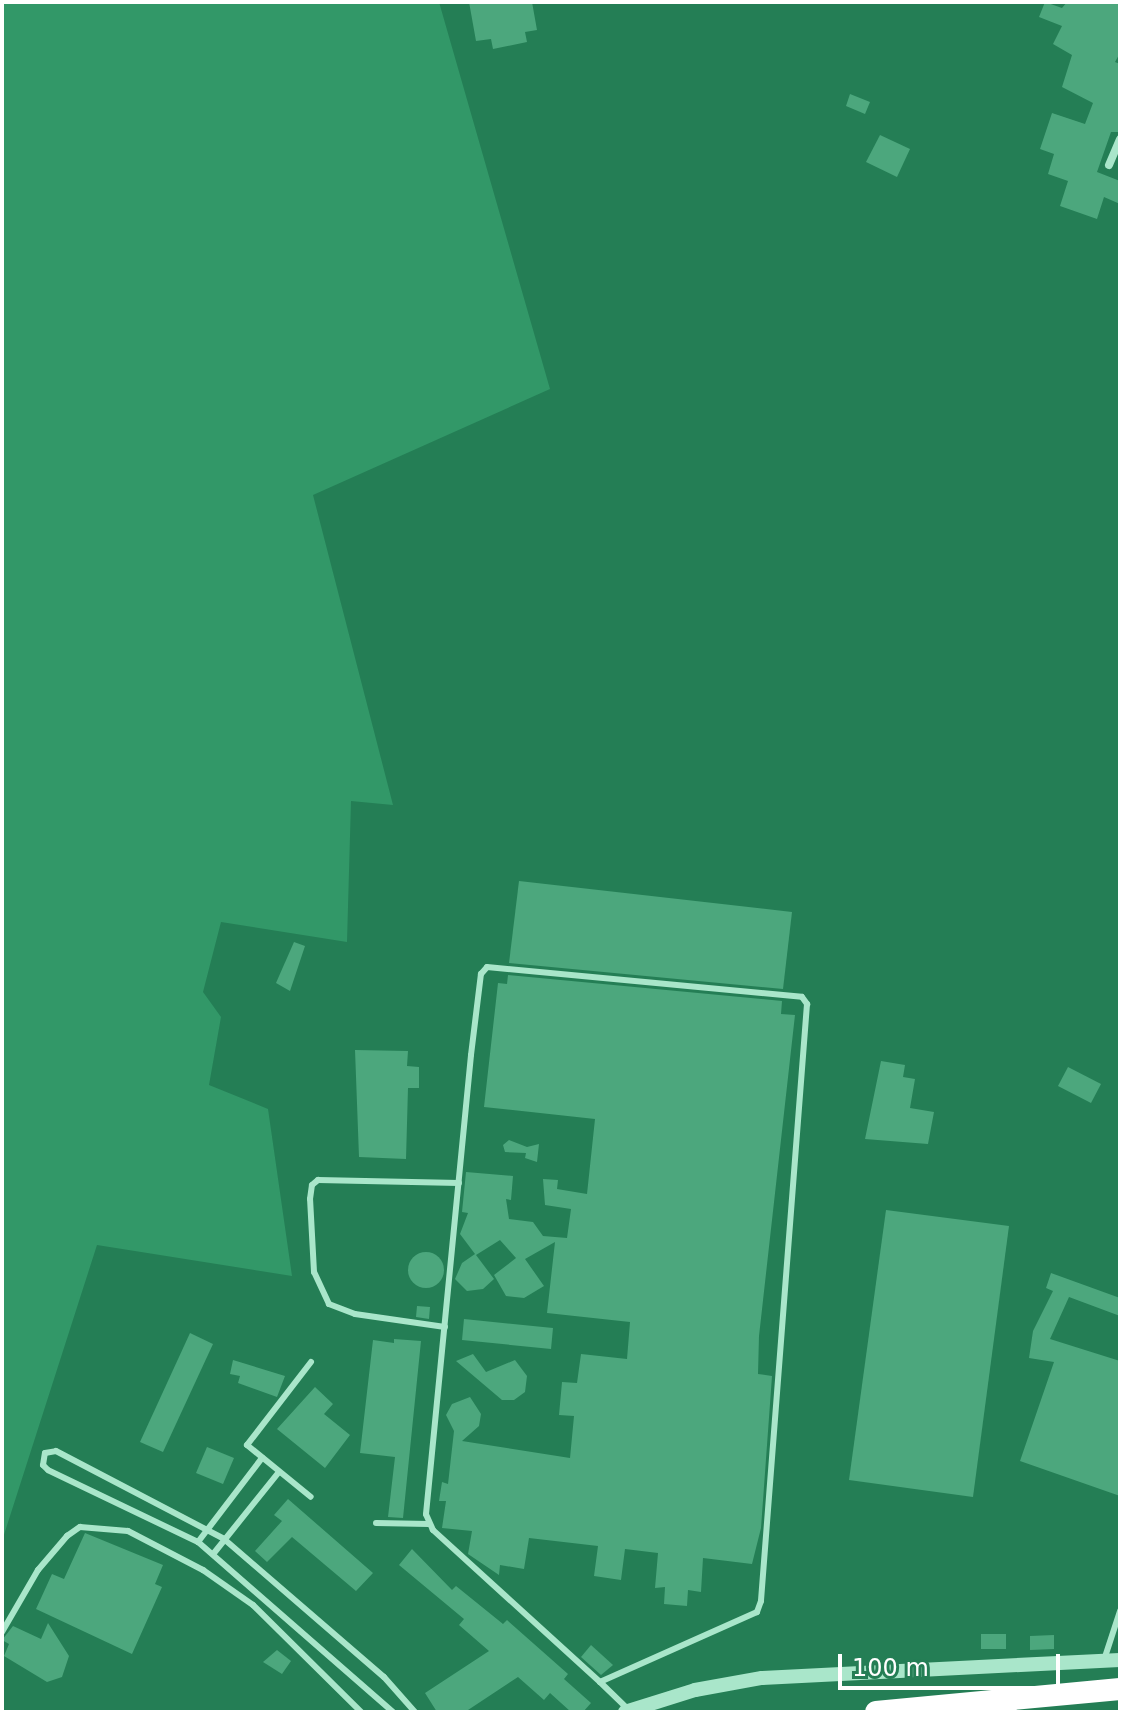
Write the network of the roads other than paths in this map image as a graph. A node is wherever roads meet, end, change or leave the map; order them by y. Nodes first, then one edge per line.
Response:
1 (1120, 139) edge
2 (1109, 165) dead end
3 (459, 1183) junction
4 (445, 1327) junction
5 (311, 1362) dead end
6 (262, 1458) junction
7 (279, 1472) junction
8 (311, 1497) dead end
9 (376, 1523) dead end
10 (429, 1524) junction
11 (209, 1529) junction
12 (224, 1539) junction
13 (198, 1542) junction
14 (214, 1553) junction
15 (1120, 1611) edge
16 (2, 1632) edge
17 (1112, 1660) edge
18 (600, 1682) junction
19 (1120, 1689) edge
20 (627, 1711) edge
21 (361, 1712) edge
22 (393, 1712) edge
23 (415, 1712) edge
24 (876, 1712) edge

1 - 2 street
3 - 4 lane
3 - 4 lane
3 - 18 lane
4 - 10 lane
5 - 6 lane
6 - 7 lane
6 - 11 lane
7 - 8 lane
7 - 12 lane
9 - 10 lane
10 - 18 lane
11 - 12 lane
11 - 13 lane
11 - 13 lane
12 - 14 lane
12 - 23 lane
13 - 14 lane
14 - 22 lane
15 - 17 lane
16 - 21 lane
17 - 20 street
18 - 20 lane
19 - 24 highway

